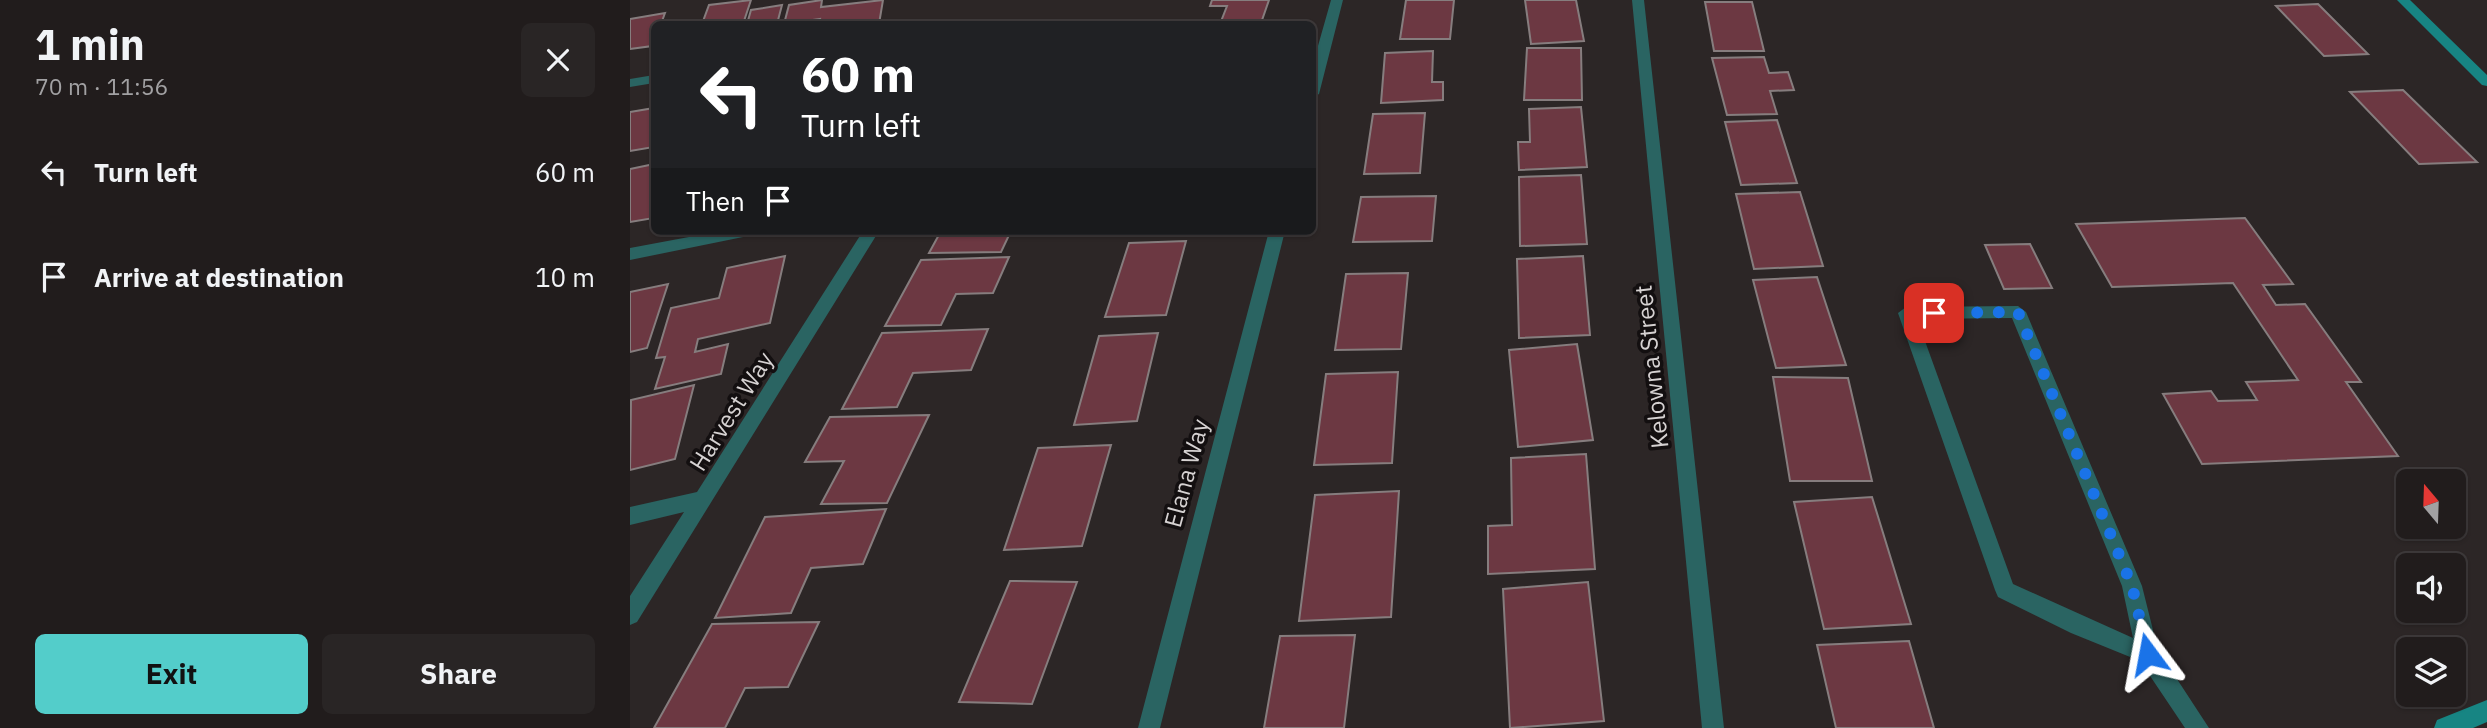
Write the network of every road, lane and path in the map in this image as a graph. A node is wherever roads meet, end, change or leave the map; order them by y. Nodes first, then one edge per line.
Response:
1 (1337, 0) edge
2 (1638, 0) edge
3 (2403, 0) edge
4 (1316, 79) edge
5 (651, 80) edge
6 (2487, 82) edge
7 (630, 83) edge
8 (710, 235) edge
9 (869, 235) edge
10 (1276, 235) edge
11 (691, 237) edge
12 (630, 254) edge
13 (706, 498) junction
14 (630, 516) edge
15 (630, 615) edge
16 (2148, 654) junction
17 (2487, 710) edge
18 (1149, 728) edge
19 (1713, 728) edge
20 (2197, 728) edge
21 (2445, 728) edge

1 - 4 street
2 - 19 street, Kelowna Street
3 - 6 main road
5 - 7 street
8 - 11 street
9 - 13 street, Harvest Way
10 - 18 street, Elana Way
11 - 12 street
13 - 14 street
13 - 15 street, Harvest Way
16 - 16 street
16 - 20 street
17 - 21 main road

